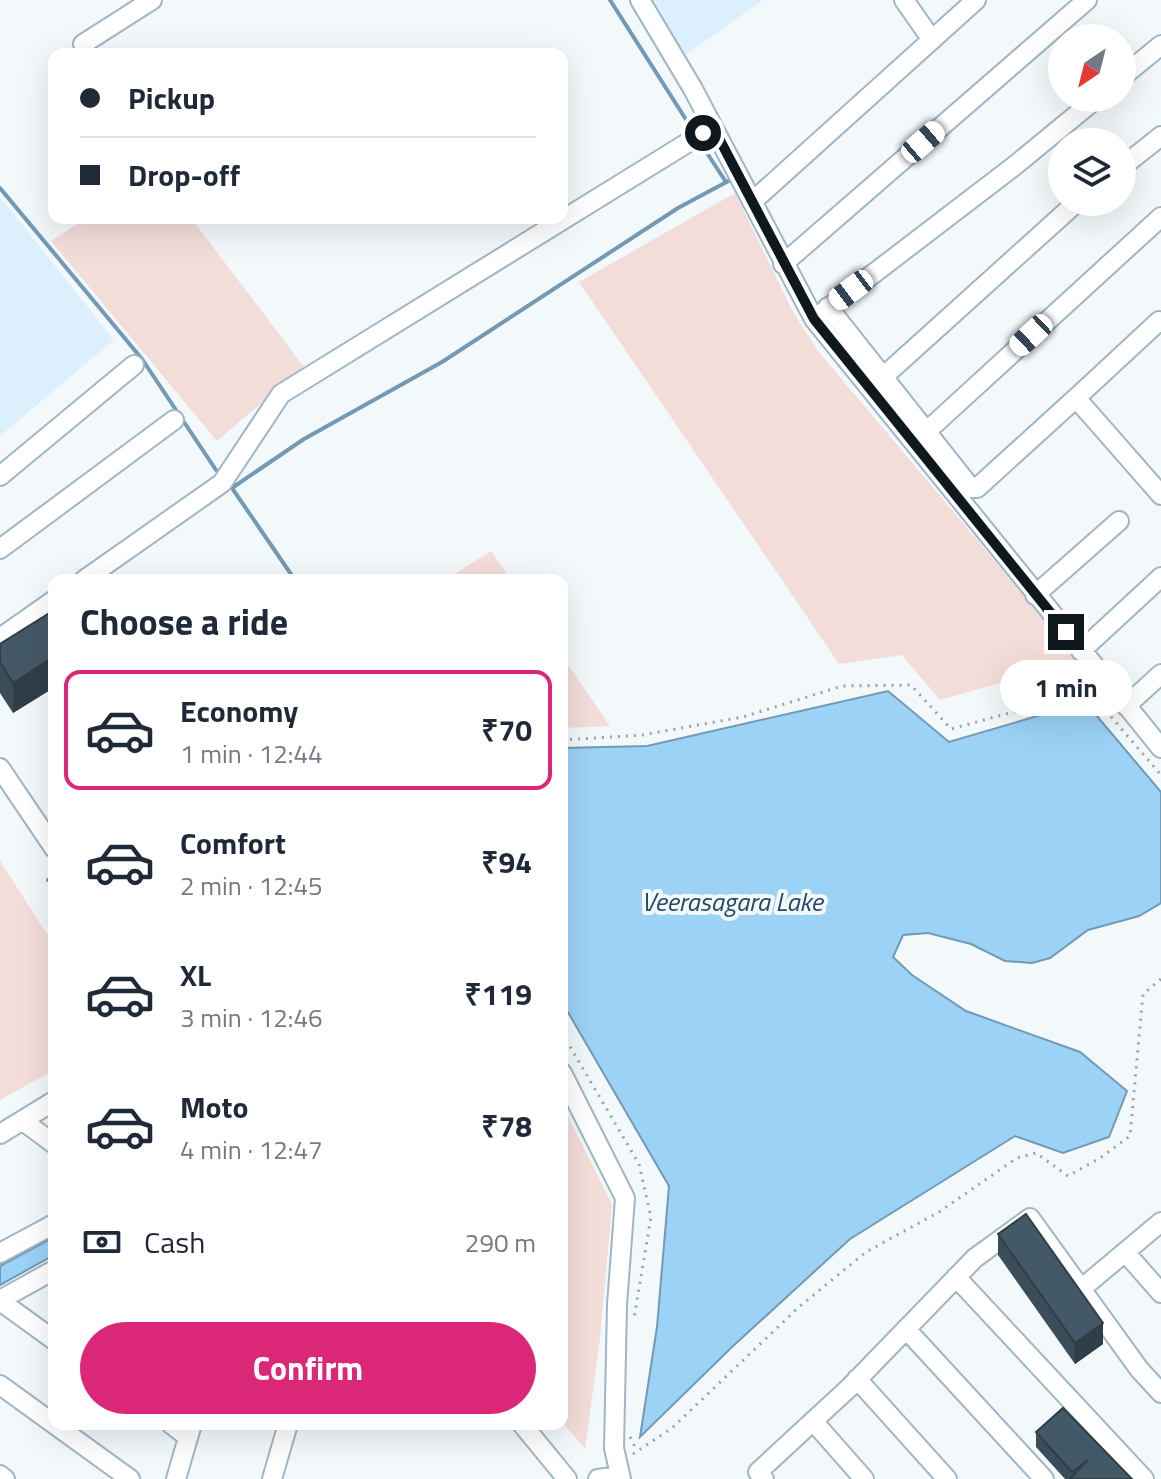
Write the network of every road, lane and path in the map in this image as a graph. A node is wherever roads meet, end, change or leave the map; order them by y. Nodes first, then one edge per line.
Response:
1 (152, 0) edge
2 (904, 0) edge
3 (976, 0) edge
4 (1087, 0) edge
5 (646, 2) edge
6 (932, 40) junction
7 (83, 44) dead end
8 (1161, 45) edge
9 (1136, 66) edge
10 (1080, 112) edge
11 (713, 127) junction
12 (1161, 136) edge
13 (1136, 156) edge
14 (752, 202) junction
15 (1061, 216) edge
16 (568, 217) edge
17 (1161, 217) edge
18 (556, 224) edge
19 (783, 264) junction
20 (821, 313) junction
21 (1160, 321) edge
22 (134, 365) dead end
23 (883, 377) junction
24 (1076, 398) junction
25 (174, 420) dead end
26 (927, 431) junction
27 (0, 476) edge
28 (1161, 495) edge
29 (1119, 521) dead end
30 (0, 549) edge
31 (93, 574) edge
32 (1161, 577) edge
33 (1035, 595) junction
34 (48, 604) edge
35 (0, 638) edge
36 (1081, 651) junction
37 (1161, 674) edge
38 (1126, 706) junction
39 (568, 740) edge
40 (1161, 748) edge
41 (0, 768) edge
42 (1161, 775) edge
43 (48, 839) edge
44 (1161, 979) edge
45 (568, 1085) edge
46 (48, 1105) edge
47 (23, 1121) junction
48 (0, 1134) edge
49 (48, 1140) edge
50 (1161, 1222) edge
51 (48, 1227) edge
52 (1125, 1252) junction
53 (0, 1253) edge
54 (48, 1273) edge
55 (956, 1277) junction
56 (1081, 1289) junction
57 (1161, 1293) edge
58 (0, 1300) edge
59 (906, 1329) junction
60 (48, 1336) edge
61 (857, 1379) junction
62 (0, 1385) edge
63 (1161, 1393) edge
64 (48, 1420) edge
65 (813, 1421) junction
66 (62, 1430) edge
67 (190, 1430) edge
68 (286, 1430) edge
69 (527, 1430) edge
70 (620, 1474) edge
71 (0, 1475) edge
72 (5, 1479) edge
73 (130, 1479) edge
74 (176, 1479) edge
75 (272, 1479) edge
76 (567, 1479) edge
77 (598, 1479) edge
78 (764, 1479) edge
79 (864, 1479) edge
80 (947, 1479) edge
81 (1044, 1479) edge
82 (1144, 1479) edge

1 - 7 street
2 - 6 street
3 - 6 street
4 - 19 street
5 - 11 street
6 - 14 street
8 - 9 street
10 - 20 street
11 - 14 street
11 - 16 street
12 - 13 street
14 - 19 street
15 - 23 street
17 - 26 street
18 - 31 street
19 - 20 street
20 - 23 street
20 - 33 street
21 - 24 street
22 - 27 street
23 - 26 street
24 - 26 street
24 - 28 street
25 - 30 street
29 - 33 street
32 - 36 street
33 - 36 street
34 - 35 street
36 - 38 street
37 - 38 street
38 - 40 street
39 - 42 path
41 - 43 street
44 - 70 path
45 - 70 street
46 - 47 street
47 - 48 street
47 - 49 street
50 - 52 street
51 - 53 street
52 - 56 street
52 - 57 street
54 - 58 street
55 - 56 street
55 - 59 street
55 - 82 street
56 - 63 street
58 - 60 street
59 - 61 street
59 - 81 street
61 - 65 street
61 - 80 street
62 - 64 street
65 - 78 street
65 - 79 street
66 - 73 street
67 - 74 street
68 - 75 street
69 - 76 street
70 - 77 street
71 - 72 street

